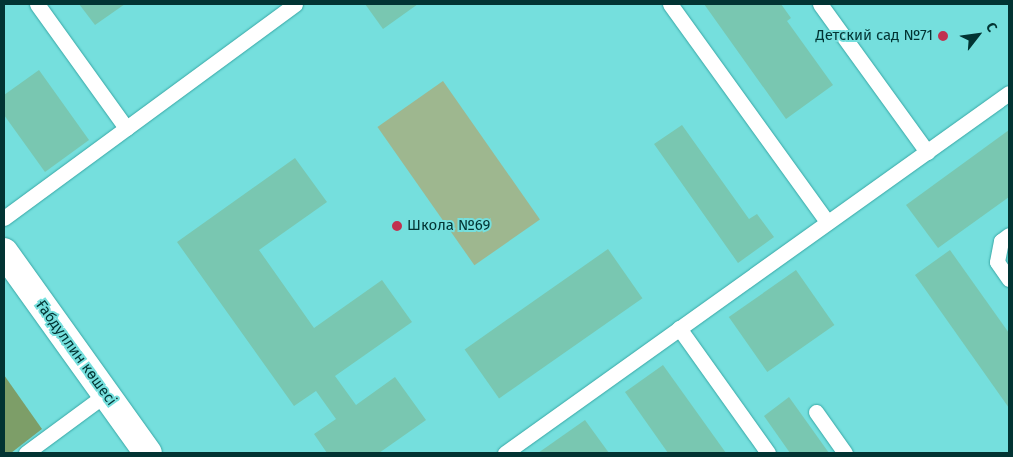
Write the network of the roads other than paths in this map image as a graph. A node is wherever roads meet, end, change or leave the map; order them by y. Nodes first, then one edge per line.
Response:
1 (37, 4) edge
2 (295, 4) edge
3 (670, 4) edge
4 (820, 4) edge
5 (1009, 92) edge
6 (126, 128) junction
7 (927, 152) junction
8 (4, 218) edge
9 (827, 222) junction
10 (1009, 235) edge
11 (4, 252) edge
12 (1009, 278) edge
13 (679, 328) junction
14 (106, 394) junction
15 (816, 412) dead end
16 (26, 453) edge
17 (148, 453) edge
18 (504, 453) edge
19 (768, 453) edge
20 (845, 453) edge

1 - 6 lane
2 - 6 lane
3 - 9 lane
4 - 7 lane
5 - 7 lane
6 - 8 lane
7 - 9 lane
9 - 13 lane
10 - 12 lane
11 - 14 street, Ғабдуллин көшесі
13 - 18 lane
13 - 19 lane
14 - 16 lane
14 - 17 street, Ғабдуллин көшесі
15 - 20 lane

